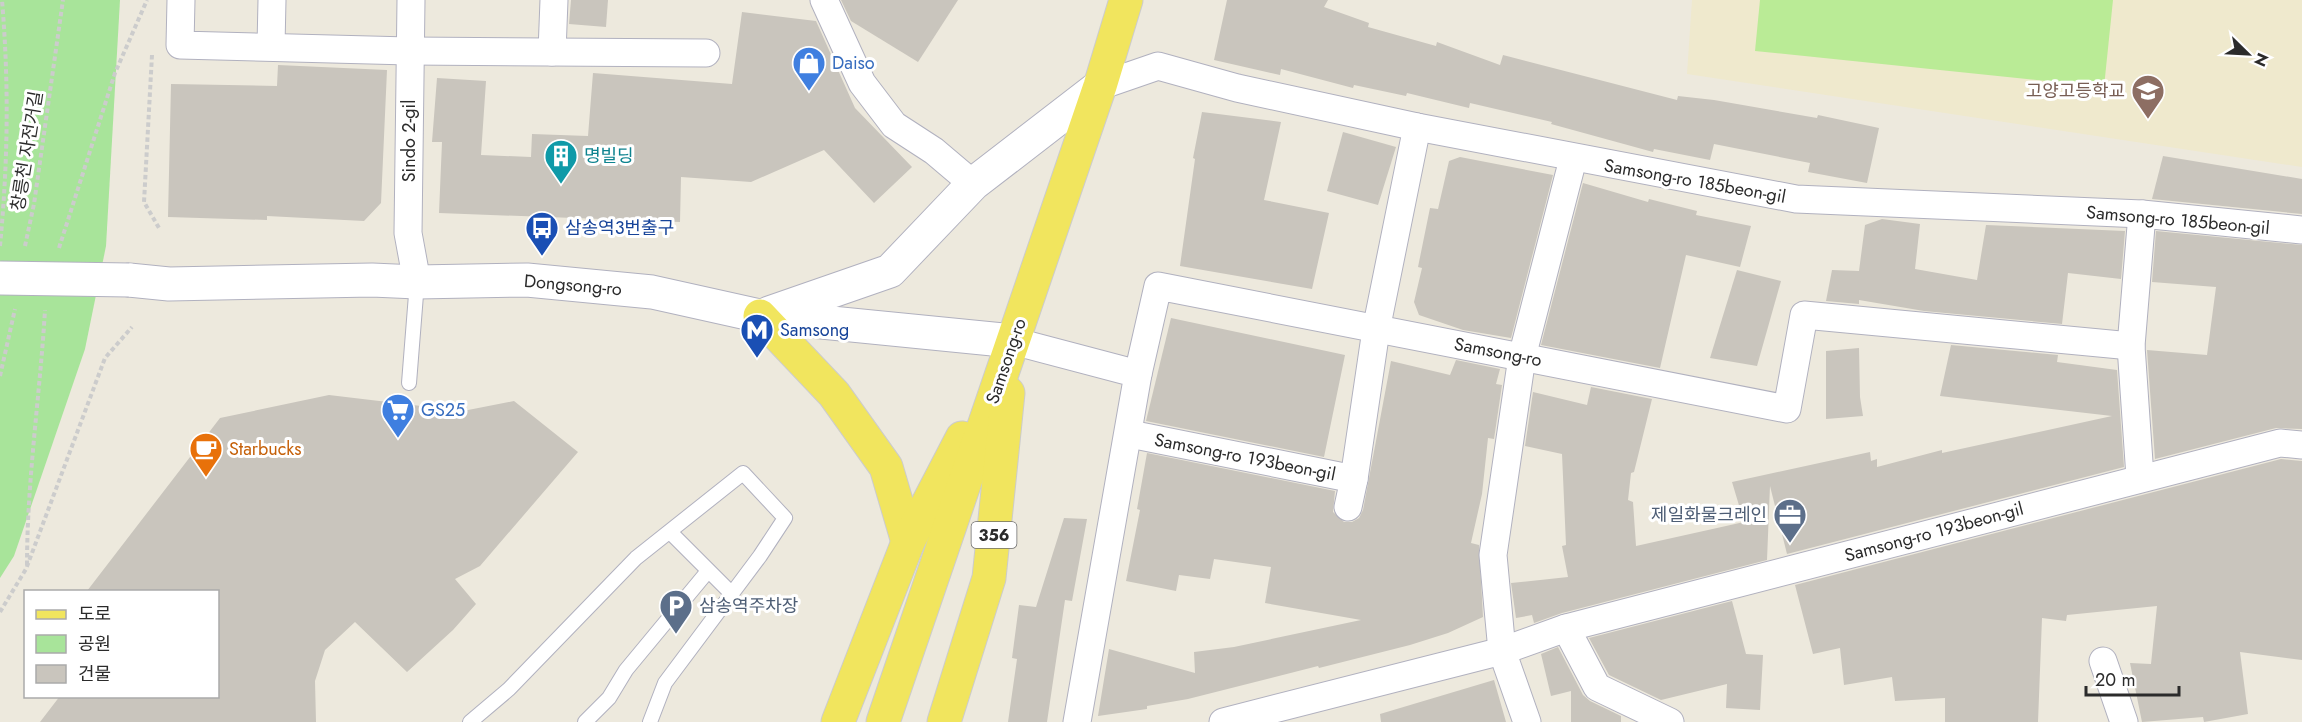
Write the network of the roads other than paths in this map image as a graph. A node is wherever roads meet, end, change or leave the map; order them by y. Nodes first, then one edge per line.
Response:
1 (181, 0) edge
2 (272, 0) edge
3 (411, 0) edge
4 (554, 0) edge
5 (824, 0) edge
6 (1126, 0) edge
7 (271, 46) junction
8 (409, 51) junction
9 (552, 52) junction
10 (706, 53) dead end
11 (1100, 86) junction
12 (1417, 127) junction
13 (1573, 159) junction
14 (973, 184) junction
15 (2142, 214) junction
16 (2302, 230) edge
17 (417, 282) junction
18 (8, 292) edge
19 (760, 316) junction
20 (1376, 330) junction
21 (1013, 341) junction
22 (2131, 346) junction
23 (1522, 357) junction
24 (1138, 374) junction
25 (409, 383) dead end
26 (1130, 434) junction
27 (2302, 445) edge
28 (2140, 477) junction
29 (1354, 479) junction
30 (1348, 507) dead end
31 (670, 532) junction
32 (908, 542) junction
33 (708, 571) junction
34 (732, 594) junction
35 (1566, 628) junction
36 (1502, 651) junction
37 (2103, 661) dead end
38 (470, 722) edge
39 (585, 722) edge
40 (650, 722) edge
41 (838, 722) edge
42 (883, 722) edge
43 (944, 722) edge
44 (1077, 722) edge
45 (1223, 722) edge
46 (1527, 722) edge
47 (1670, 722) edge
48 (2124, 722) edge

1 - 7 street
2 - 7 street
3 - 8 street, Sindo 2-gil
4 - 9 street
5 - 14 street
6 - 11 main road, Samsong-ro / 356
7 - 8 street
8 - 9 street
8 - 17 street, Sindo 2-gil
9 - 10 street
11 - 12 street, Samsong-ro 185beon-gil
11 - 14 main road
11 - 21 main road, Samsong-ro / 356
12 - 13 street, Samsong-ro 185beon-gil
12 - 20 street, Samsong-ro 193beon-gil
13 - 15 street, Samsong-ro 185beon-gil
13 - 23 street
14 - 19 main road
15 - 16 street, Samsong-ro 185beon-gil
15 - 22 street
17 - 18 main road, Dongsong-ro, bridge
17 - 19 main road, Dongsong-ro
17 - 25 lane
19 - 21 main road, Dongsong-ro
19 - 32 main road
20 - 23 street, Samsong-ro
20 - 24 street, Samsong-ro
20 - 29 street, Samsong-ro 193beon-gil
21 - 24 street
21 - 32 main road, 356
21 - 42 main road, Samsong-ro
21 - 43 main road, 356
22 - 23 street, Samsong-ro
22 - 28 street
23 - 36 street
24 - 26 street, Samsong-ro 193beon-gil
26 - 29 street, Samsong-ro 193beon-gil
26 - 44 street, Samsong-ro 193beon-gil
27 - 28 street, Samsong-ro 193beon-gil
28 - 35 street, Samsong-ro 193beon-gil
29 - 30 street
31 - 33 lane
31 - 34 lane
31 - 38 lane
32 - 41 main road, 356
33 - 34 lane
33 - 39 lane
34 - 40 lane
35 - 36 street, Samsong-ro 193beon-gil
35 - 47 street
36 - 45 street, Samsong-ro 193beon-gil
36 - 46 street
37 - 48 street

